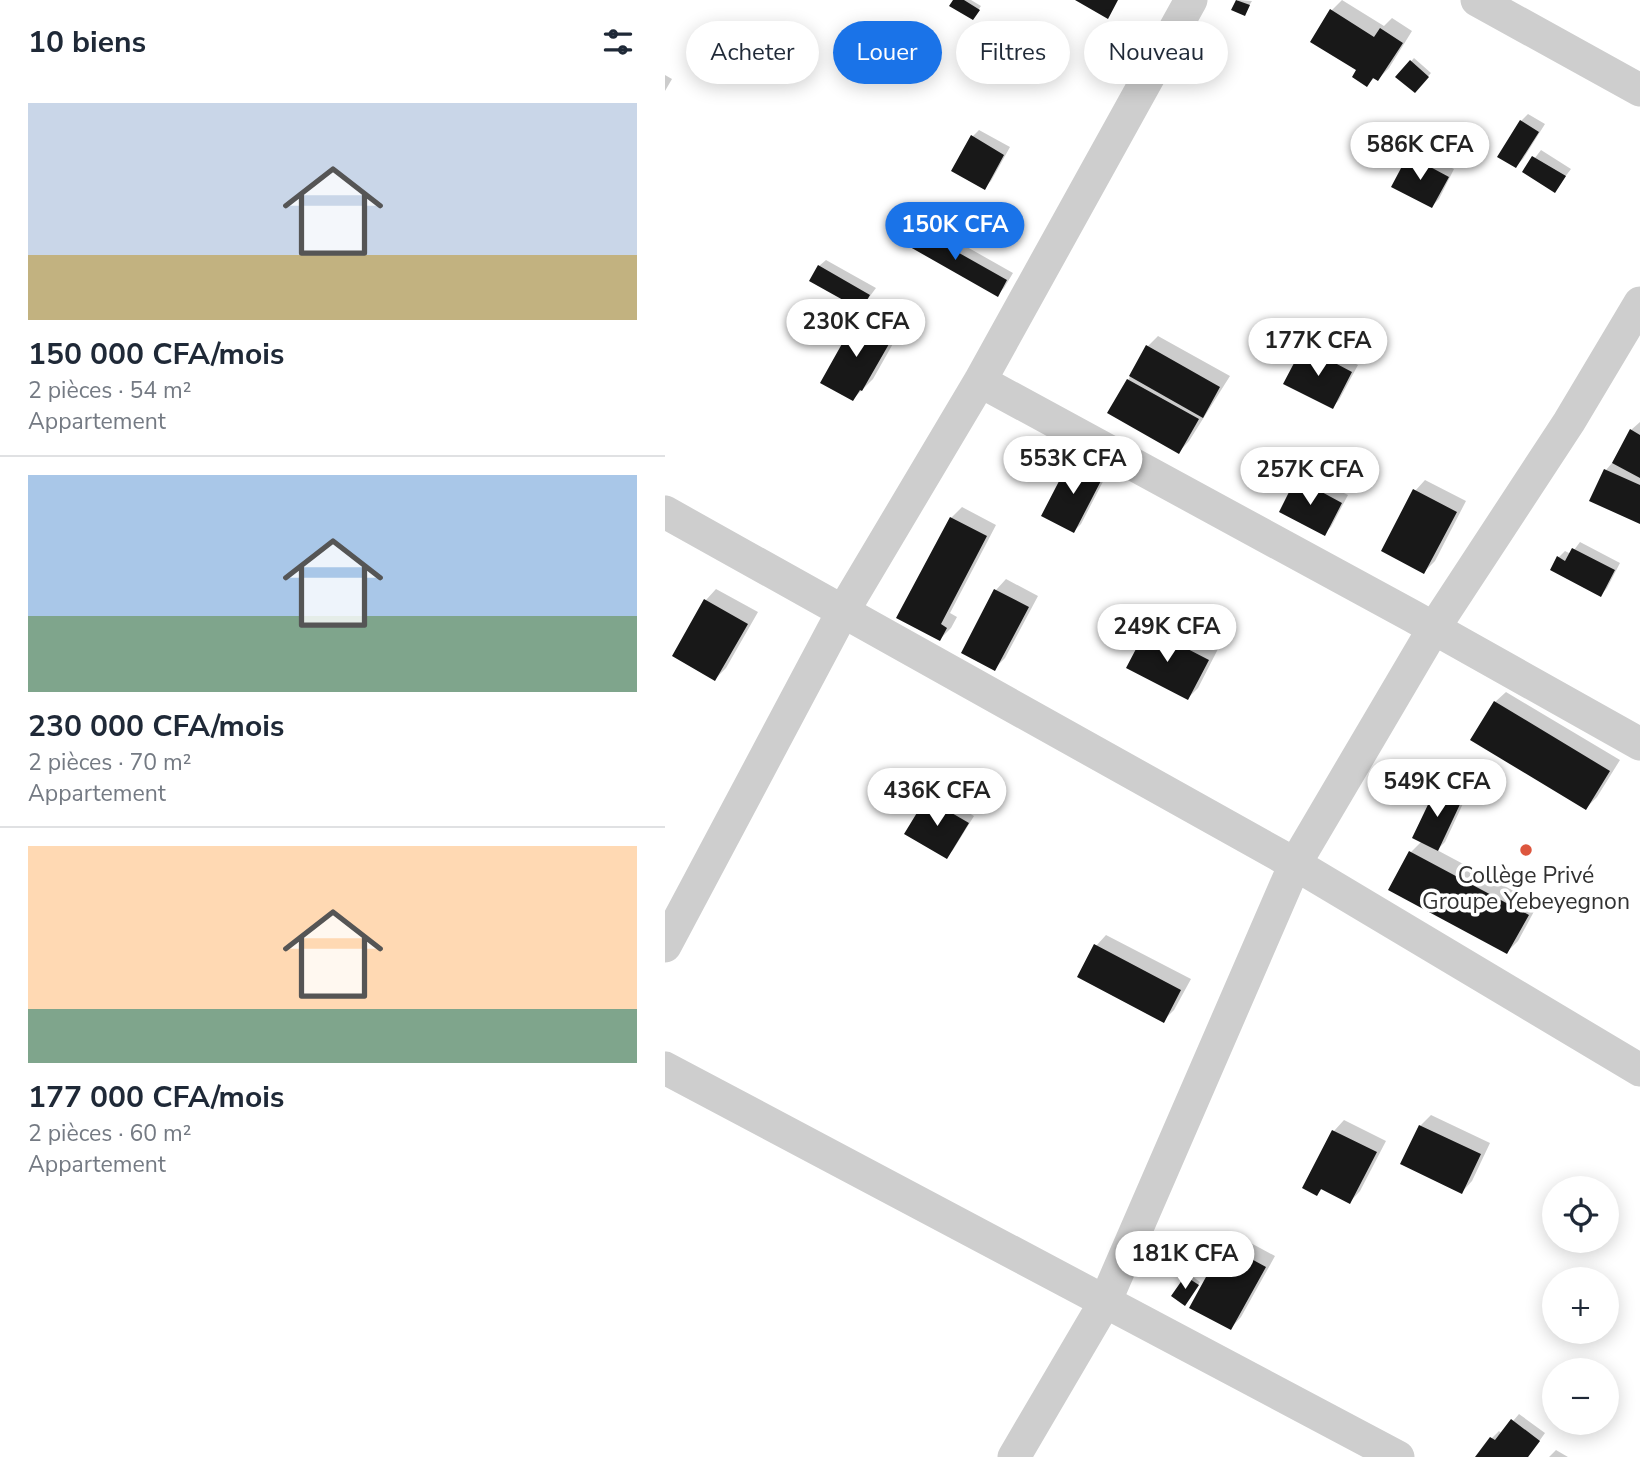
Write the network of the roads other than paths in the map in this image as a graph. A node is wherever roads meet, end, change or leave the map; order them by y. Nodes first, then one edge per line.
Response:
1 (1191, 0) edge
2 (1477, 0) edge
3 (1640, 90) edge
4 (1640, 303) edge
5 (980, 381) junction
6 (665, 512) edge
7 (842, 613) junction
8 (1434, 628) junction
9 (1640, 744) edge
10 (1295, 864) junction
11 (665, 946) edge
12 (665, 1069) edge
13 (1640, 1070) edge
14 (1105, 1302) junction
15 (1014, 1457) edge
16 (1398, 1457) edge

1 - 5 street
2 - 3 street
4 - 8 street
5 - 7 street
5 - 8 street
6 - 7 street
7 - 10 street
7 - 11 street
8 - 9 street
8 - 10 street
10 - 13 street
10 - 14 street
12 - 14 street
14 - 15 street
14 - 16 street

